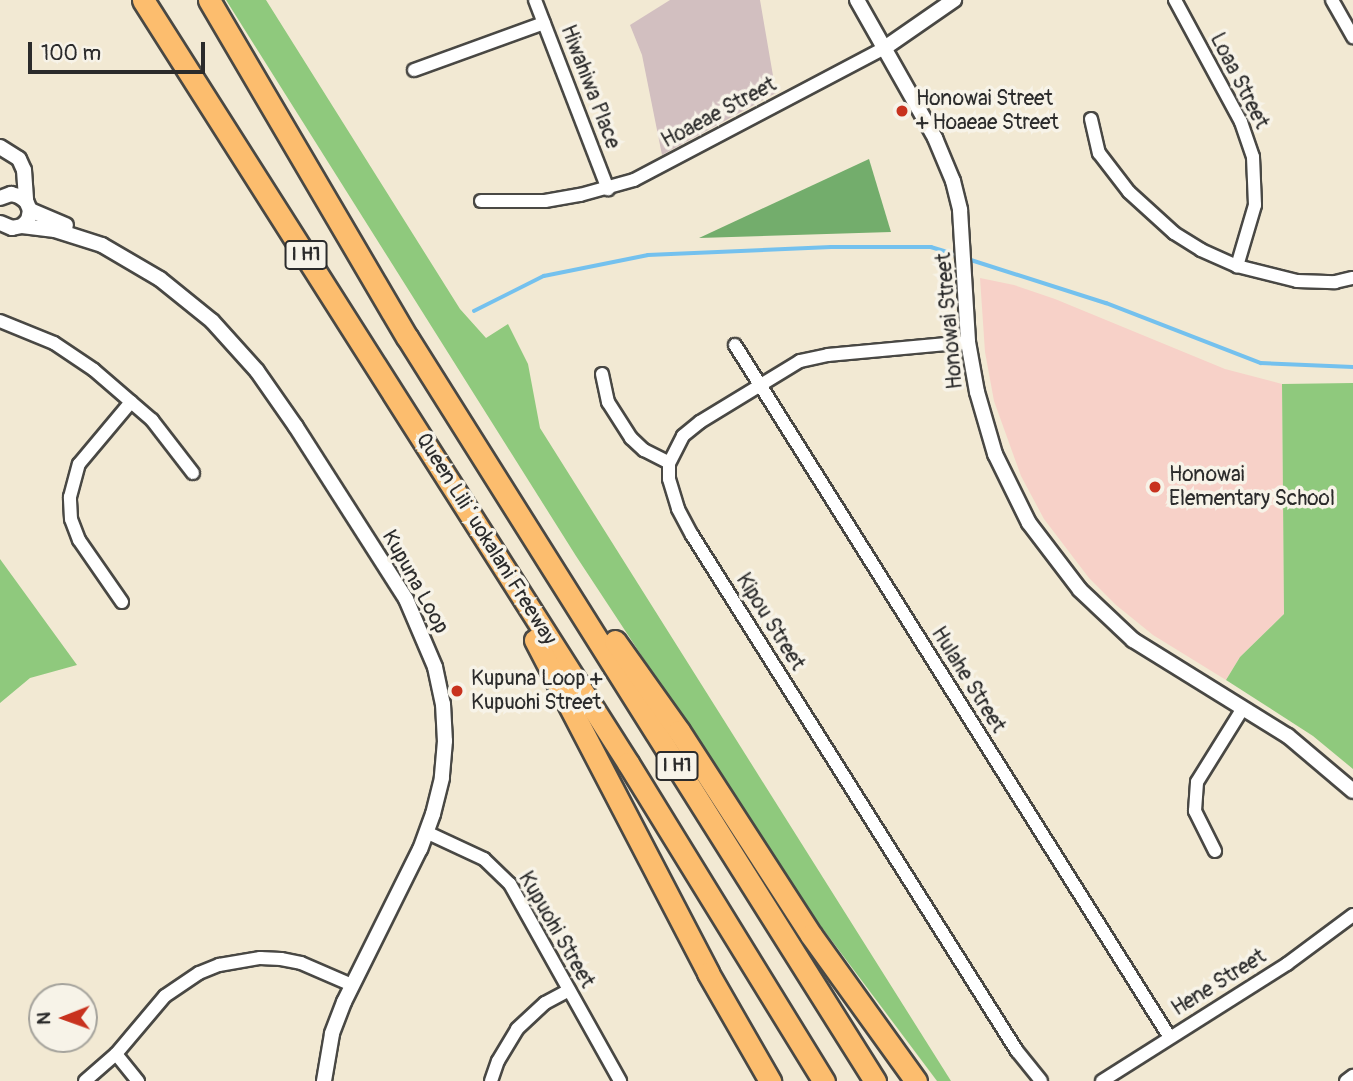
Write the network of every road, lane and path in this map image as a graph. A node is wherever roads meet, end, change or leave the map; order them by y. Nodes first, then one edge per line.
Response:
1 (143, 0) edge
2 (209, 0) edge
3 (536, 0) edge
4 (857, 0) edge
5 (954, 0) edge
6 (1175, 0) edge
7 (1332, 0) edge
8 (544, 23) junction
9 (1353, 37) edge
10 (886, 47) junction
11 (414, 70) dead end
12 (1091, 119) dead end
13 (0, 147) edge
14 (14, 156) junction
15 (608, 188) junction
16 (5, 196) edge
17 (481, 201) dead end
18 (28, 205) junction
19 (0, 223) edge
20 (22, 226) junction
21 (84, 237) junction
22 (1237, 266) junction
23 (1353, 278) edge
24 (0, 321) edge
25 (968, 342) junction
26 (735, 345) dead end
27 (602, 374) dead end
28 (760, 385) junction
29 (131, 402) junction
30 (480, 450) junction
31 (669, 463) junction
32 (194, 473) dead end
33 (468, 511) junction
34 (122, 602) dead end
35 (1243, 708) junction
36 (1353, 791) edge
37 (426, 832) junction
38 (1214, 850) dead end
39 (1353, 915) edge
40 (352, 985) junction
41 (569, 990) junction
42 (1170, 1036) junction
43 (116, 1054) junction
44 (1353, 1076) edge
45 (85, 1081) edge
46 (138, 1081) edge
47 (324, 1081) edge
48 (491, 1081) edge
49 (620, 1081) edge
50 (770, 1081) edge
51 (824, 1081) edge
52 (875, 1081) edge
53 (916, 1081) edge
54 (1041, 1081) edge
55 (1102, 1081) edge
56 (1346, 1081) edge

1 - 33 highway, Queen Liliʻuokalani Freeway / I H1
2 - 30 highway, Queen Liliʻuokalani Freeway / I H1
3 - 8 street, Hiwahiwa Place
4 - 10 street, Honowai Street
5 - 10 street, Hoaeae Street
6 - 22 street, Loaa Street
7 - 9 street
8 - 11 street
8 - 15 street, Hiwahiwa Place
10 - 15 street, Hoaeae Street
10 - 25 street, Honowai Street
12 - 22 street
13 - 14 street
14 - 16 street
14 - 18 street
15 - 17 street, Hoaeae Street
16 - 18 street, Kupuna Loop
18 - 20 street
18 - 21 street, Kupuna Loop
19 - 20 street, Kupuna Loop
20 - 21 street, Kupuna Loop
21 - 37 street, Kupuna Loop
22 - 23 street
24 - 29 street
25 - 28 street
25 - 35 street, Honowai Street
26 - 28 street, Hulahe Street
27 - 31 street
28 - 31 street
28 - 42 street, Hulahe Street
29 - 32 street
29 - 34 street
30 - 52 highway, Queen Liliʻuokalani Freeway / I H1
30 - 53 highway
31 - 54 street, Kipou Street
33 - 50 highway
33 - 51 highway, Queen Liliʻuokalani Freeway / I H1
35 - 36 street, Honowai Street
35 - 38 street
37 - 40 street, Kupuna Loop
37 - 41 street, Kupuohi Street
39 - 42 street, Hene Street
40 - 43 street
40 - 47 street, Kupuna Loop
41 - 48 street
41 - 49 street, Kupuohi Street
42 - 55 street, Hene Street
43 - 45 street
43 - 46 street
44 - 56 street

